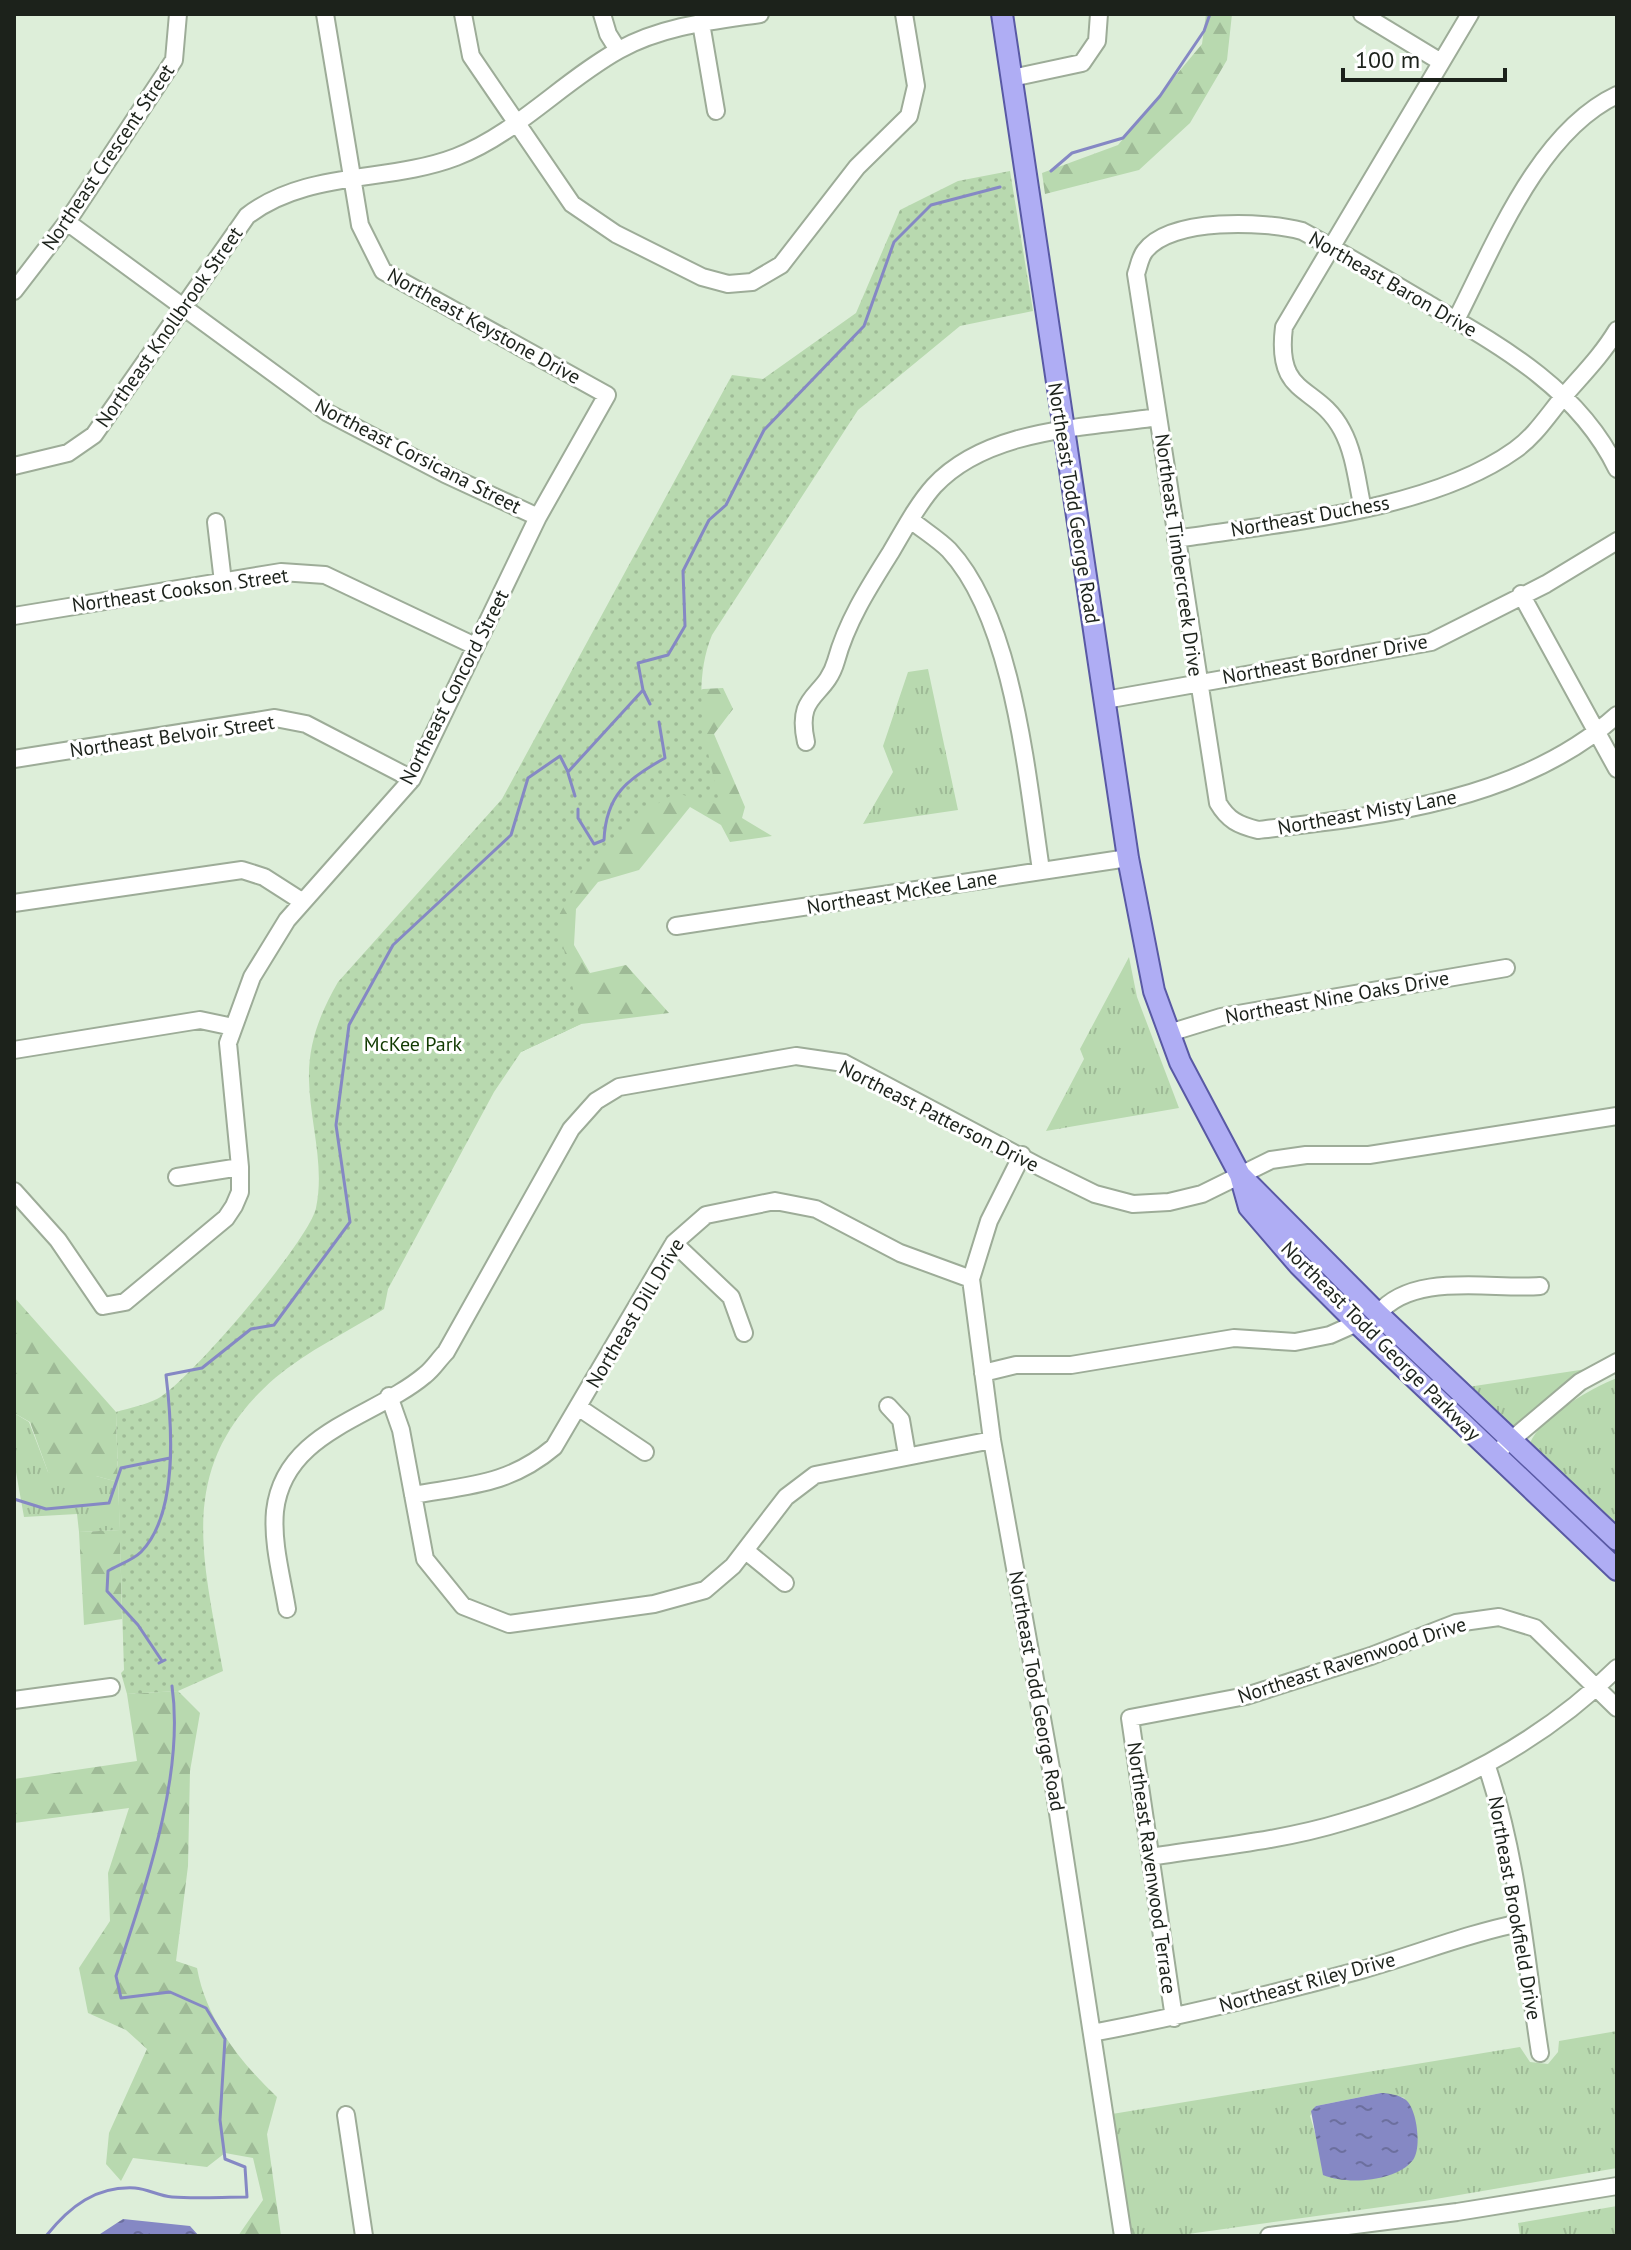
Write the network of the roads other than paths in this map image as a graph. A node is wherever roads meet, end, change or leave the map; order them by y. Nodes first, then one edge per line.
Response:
1 (178, 14) edge
2 (325, 14) edge
3 (463, 14) edge
4 (602, 14) edge
5 (760, 14) edge
6 (904, 14) edge
7 (1002, 14) edge
8 (1099, 14) edge
9 (1362, 14) edge
10 (1470, 14) edge
11 (701, 23) junction
12 (618, 50) junction
13 (1441, 62) junction
14 (1012, 78) junction
15 (1617, 95) edge
16 (716, 111) dead end
17 (516, 121) junction
18 (352, 180) junction
19 (67, 222) junction
20 (1333, 248) junction
21 (1136, 274) joint
22 (14, 291) edge
23 (182, 308) junction
24 (1456, 320) junction
25 (1617, 330) edge
26 (607, 395) joint
27 (1564, 396) junction
28 (1158, 417) junction
29 (1063, 432) junction
30 (14, 466) edge
31 (1617, 469) edge
32 (1363, 509) junction
33 (538, 517) junction
34 (911, 520) junction
35 (216, 522) dead end
36 (1176, 539) junction
37 (1617, 541) edge
38 (223, 582) junction
39 (1521, 594) junction
40 (14, 616) edge
41 (475, 646) junction
42 (1197, 682) junction
43 (1105, 700) junction
44 (1617, 715) edge
45 (1598, 731) junction
46 (806, 742) dead end
47 (14, 759) edge
48 (1617, 769) edge
49 (412, 779) junction
50 (1240, 826) joint
51 (1128, 858) junction
52 (1041, 870) junction
53 (303, 902) junction
54 (14, 903) edge
55 (676, 926) dead end
56 (1506, 968) dead end
57 (1154, 991) joint
58 (233, 1027) junction
59 (1169, 1033) junction
60 (14, 1050) edge
61 (1617, 1116) edge
62 (1022, 1155) junction
63 (240, 1167) junction
64 (1240, 1175) junction
65 (177, 1177) dead end
66 (14, 1191) edge
67 (674, 1243) junction
68 (971, 1279) junction
69 (1540, 1286) dead end
70 (1378, 1314) junction
71 (1357, 1323) junction
72 (744, 1333) dead end
73 (1617, 1362) edge
74 (983, 1373) junction
75 (389, 1396) junction
76 (888, 1406) dead end
77 (578, 1407) junction
78 (992, 1440) junction
79 (1504, 1447) junction
80 (645, 1452) dead end
81 (907, 1455) junction
82 (413, 1495) junction
83 (1617, 1540) edge
84 (746, 1551) junction
85 (1617, 1570) edge
86 (785, 1583) dead end
87 (287, 1609) dead end
88 (1617, 1668) edge
89 (1599, 1686) junction
90 (111, 1687) dead end
91 (14, 1700) edge
92 (1617, 1708) edge
93 (1130, 1718) joint
94 (1486, 1764) junction
95 (1150, 1857) junction
96 (1520, 1923) junction
97 (1174, 2018) junction
98 (1092, 2033) junction
99 (1540, 2053) dead end
100 (346, 2115) dead end
101 (1617, 2186) edge
102 (364, 2236) edge
103 (1123, 2236) edge
104 (1269, 2236) edge

1 - 19 street, Northeast Crescent Street
2 - 18 street, Northeast Keystone Drive
3 - 17 street
4 - 12 street
5 - 11 street, Northeast Knollbrook Street
6 - 17 street
7 - 14 main road, Northeast Todd George Road
8 - 14 street
9 - 13 street
10 - 13 street
11 - 12 street, Northeast Knollbrook Street
11 - 16 street
12 - 17 street, Northeast Knollbrook Street
13 - 20 street
14 - 29 main road, Northeast Todd George Road
15 - 24 street
17 - 18 street, Northeast Knollbrook Street
18 - 23 street, Northeast Knollbrook Street
18 - 26 street, Northeast Keystone Drive
19 - 22 street, Northeast Crescent Street
19 - 23 street, Northeast Corsicana Street
20 - 21 street, Northeast Baron Drive
20 - 24 street, Northeast Baron Drive
20 - 32 street
21 - 28 street, Northeast Timbercreek Drive
23 - 30 street, Northeast Knollbrook Street
23 - 33 street, Northeast Corsicana Street
24 - 27 street, Northeast Baron Drive
25 - 27 street, Northeast Duchess
26 - 33 street, Northeast Concord Street
27 - 31 street, Northeast Baron Drive
27 - 32 street, Northeast Duchess
28 - 29 street
28 - 36 street, Northeast Timbercreek Drive
29 - 34 street
29 - 43 main road, Northeast Todd George Road
32 - 36 street, Northeast Duchess
33 - 41 street, Northeast Concord Street
34 - 46 street
34 - 52 street
35 - 38 street
36 - 42 street, Northeast Timbercreek Drive
37 - 39 street, Northeast Bordner Drive
38 - 40 street, Northeast Cookson Street
38 - 41 street, Northeast Cookson Street
39 - 42 street, Northeast Bordner Drive
39 - 45 street
41 - 49 street, Northeast Concord Street
42 - 43 street, Northeast Bordner Drive
42 - 50 street, Northeast Timbercreek Drive
43 - 51 main road, Northeast Todd George Road
44 - 45 street, Northeast Misty Lane
45 - 48 street
45 - 50 street, Northeast Misty Lane
47 - 49 street, Northeast Belvoir Street
49 - 53 street, Northeast Concord Street
51 - 52 street, Northeast McKee Lane
51 - 57 main road, Northeast Todd George Road
52 - 55 street, Northeast McKee Lane
53 - 54 street
53 - 58 street, Northeast Concord Street
56 - 59 street, Northeast Nine Oaks Drive
57 - 59 main road, Northeast Todd George Parkway
58 - 60 street
58 - 63 street, Northeast Concord Street
59 - 64 main road, Northeast Todd George Parkway
61 - 64 street, Northeast Patterson Drive
62 - 64 street, Northeast Patterson Drive
62 - 68 street, Northeast Todd George Road
62 - 75 street, Northeast Patterson Drive
63 - 65 street
63 - 66 street, Northeast Concord Street
64 - 70 main road
64 - 71 main road, Northeast Todd George Parkway
67 - 68 street, Northeast Dill Drive
67 - 72 street
67 - 77 street, Northeast Dill Drive
68 - 74 street, Northeast Todd George Road
69 - 70 street
70 - 79 main road
71 - 74 street
71 - 79 main road, Northeast Todd George Parkway
73 - 79 street
74 - 78 street, Northeast Todd George Road
75 - 82 street
75 - 87 street, Northeast Patterson Drive
76 - 81 street
77 - 80 street
77 - 82 street, Northeast Dill Drive
78 - 81 street
78 - 98 street, Northeast Todd George Road
79 - 83 main road
79 - 85 main road, Northeast Todd George Parkway
81 - 84 street
82 - 84 street
84 - 86 street
88 - 89 street
89 - 92 street, Northeast Ravenwood Drive
89 - 93 street, Northeast Ravenwood Drive
89 - 94 street
90 - 91 street
93 - 95 street, Northeast Ravenwood Terrace
94 - 95 street
94 - 96 street, Northeast Brookfield Drive
95 - 97 street, Northeast Ravenwood Terrace
96 - 97 street, Northeast Riley Drive
96 - 99 street, Northeast Brookfield Drive
97 - 98 street, Northeast Riley Drive
98 - 103 street, Northeast Todd George Road
100 - 102 street
101 - 104 street

